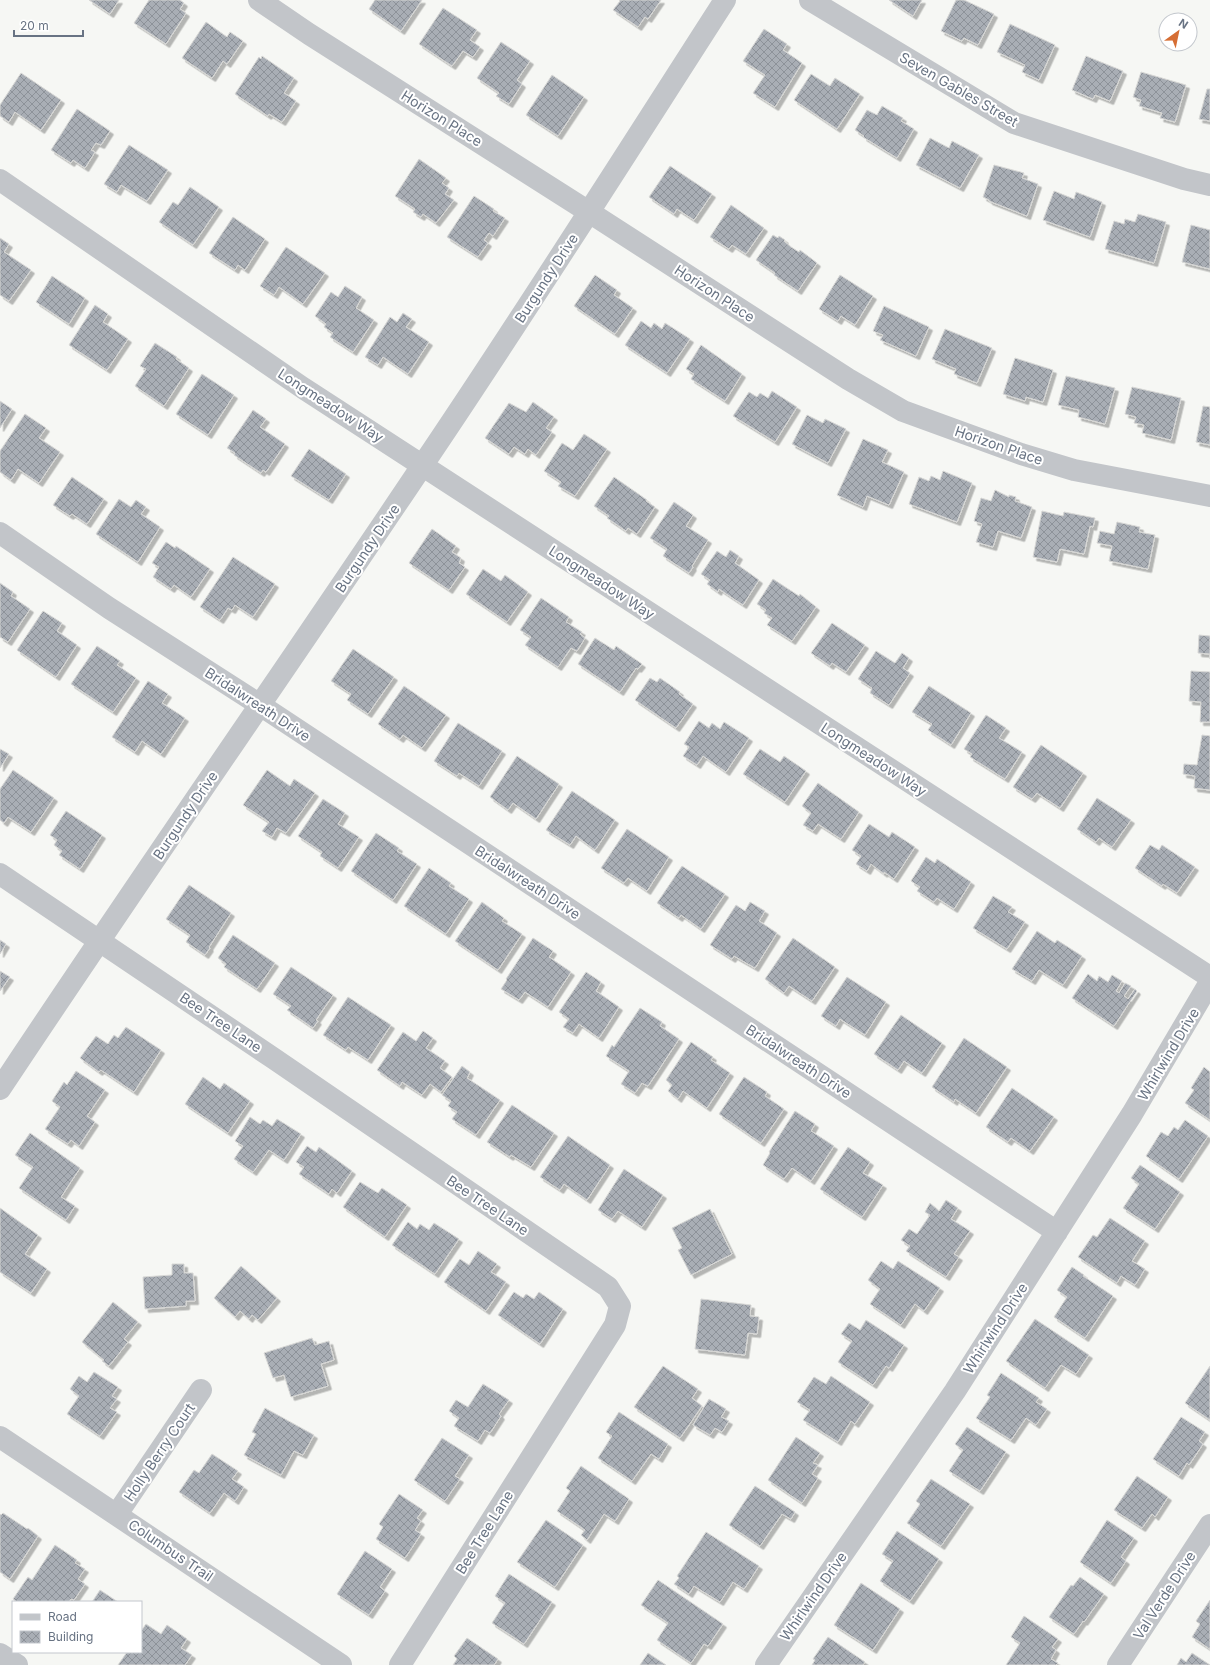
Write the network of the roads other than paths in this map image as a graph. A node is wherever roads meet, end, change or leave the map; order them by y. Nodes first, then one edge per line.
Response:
1 (259, 0) edge
2 (725, 0) edge
3 (810, 0) edge
4 (0, 180) edge
5 (1210, 185) edge
6 (590, 212) junction
7 (423, 466) junction
8 (1210, 496) edge
9 (0, 533) edge
10 (260, 705) junction
11 (0, 874) edge
12 (99, 940) junction
13 (1210, 977) edge
14 (1210, 982) edge
15 (0, 1089) edge
16 (1057, 1232) junction
17 (201, 1390) dead end
18 (0, 1437) edge
19 (116, 1514) junction
20 (1210, 1525) edge
21 (0, 1654) edge
22 (17, 1665) edge
23 (341, 1665) edge
24 (400, 1665) edge
25 (766, 1665) edge
26 (1118, 1665) edge

1 - 6 street, Horizon Place
2 - 6 street, Burgundy Drive
3 - 5 street, Seven Gables Street
4 - 7 street, Longmeadow Way
6 - 7 street, Burgundy Drive
6 - 8 street, Horizon Place
7 - 10 street, Burgundy Drive
7 - 13 street, Longmeadow Way
9 - 10 street, Bridalwreath Drive
10 - 12 street, Burgundy Drive
10 - 16 street, Bridalwreath Drive
11 - 12 street, Bee Tree Lane
12 - 15 street, Burgundy Drive
12 - 24 street, Bee Tree Lane
14 - 16 street, Whirlwind Drive
16 - 25 street, Whirlwind Drive
17 - 19 street, Holly Berry Court
18 - 19 street, Columbus Trail
19 - 23 street, Columbus Trail
20 - 26 street, Val Verde Drive
21 - 22 street

